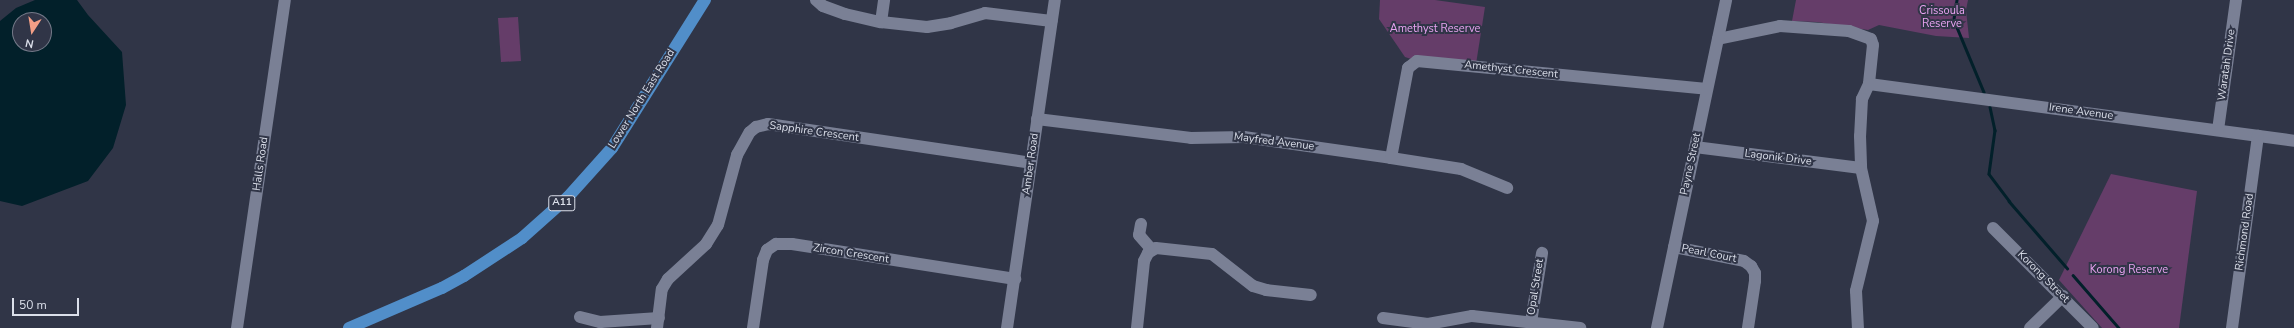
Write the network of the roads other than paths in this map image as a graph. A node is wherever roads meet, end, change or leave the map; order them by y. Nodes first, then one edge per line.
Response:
1 (285, 0) edge
2 (705, 0) edge
3 (816, 0) edge
4 (884, 0) edge
5 (1055, 0) edge
6 (1726, 0) edge
7 (2236, 0) edge
8 (1052, 21) junction
9 (881, 22) junction
10 (1718, 39) junction
11 (1869, 84) junction
12 (1707, 89) junction
13 (1037, 119) junction
14 (2218, 130) junction
15 (2258, 136) junction
16 (2294, 141) edge
17 (1694, 147) junction
18 (1391, 158) junction
19 (1031, 163) junction
20 (1861, 168) junction
21 (1507, 188) dead end
22 (1141, 224) dead end
23 (1993, 228) dead end
24 (1674, 247) junction
25 (1152, 250) junction
26 (1542, 253) dead end
27 (1015, 279) junction
28 (1311, 295) dead end
29 (2063, 296) junction
30 (580, 317) dead end
31 (1383, 318) dead end
32 (1531, 322) junction
33 (658, 323) edge
34 (1447, 324) edge
35 (236, 328) edge
36 (349, 328) edge
37 (753, 328) edge
38 (1007, 328) edge
39 (1137, 328) edge
40 (1580, 328) edge
41 (1657, 328) edge
42 (1748, 328) edge
43 (1858, 328) edge
44 (2030, 328) edge
45 (2093, 328) edge
46 (2232, 328) edge

1 - 35 street, Halls Road
2 - 36 main road, Lower North East Road / A11
3 - 9 street
4 - 9 street
5 - 8 street, Amber Road
6 - 10 street, Payne Street
7 - 14 street, Waratah Drive
8 - 9 street
8 - 13 street, Amber Road
10 - 11 street
10 - 12 street, Payne Street
11 - 14 street, Irene Avenue
11 - 20 street
12 - 17 street, Payne Street
12 - 18 street, Amethyst Crescent
13 - 18 street, Mayfred Avenue
13 - 19 street, Amber Road
14 - 15 street, Irene Avenue
15 - 16 street, Irene Avenue
15 - 46 street, Richmond Road
17 - 20 street, Lagonik Drive
17 - 24 street, Payne Street
18 - 21 street, Mayfred Avenue
19 - 27 street, Amber Road
19 - 33 street, Sapphire Crescent
20 - 43 street
22 - 25 street
23 - 29 street, Korong Street
24 - 41 street, Payne Street
24 - 42 street, Pearl Court
25 - 28 street
25 - 39 street
26 - 32 street, Opal Street
27 - 37 street, Zircon Crescent
27 - 38 street, Amber Road
29 - 44 street
29 - 45 street, Korong Street
30 - 33 street
31 - 34 street
32 - 34 street
32 - 40 street

